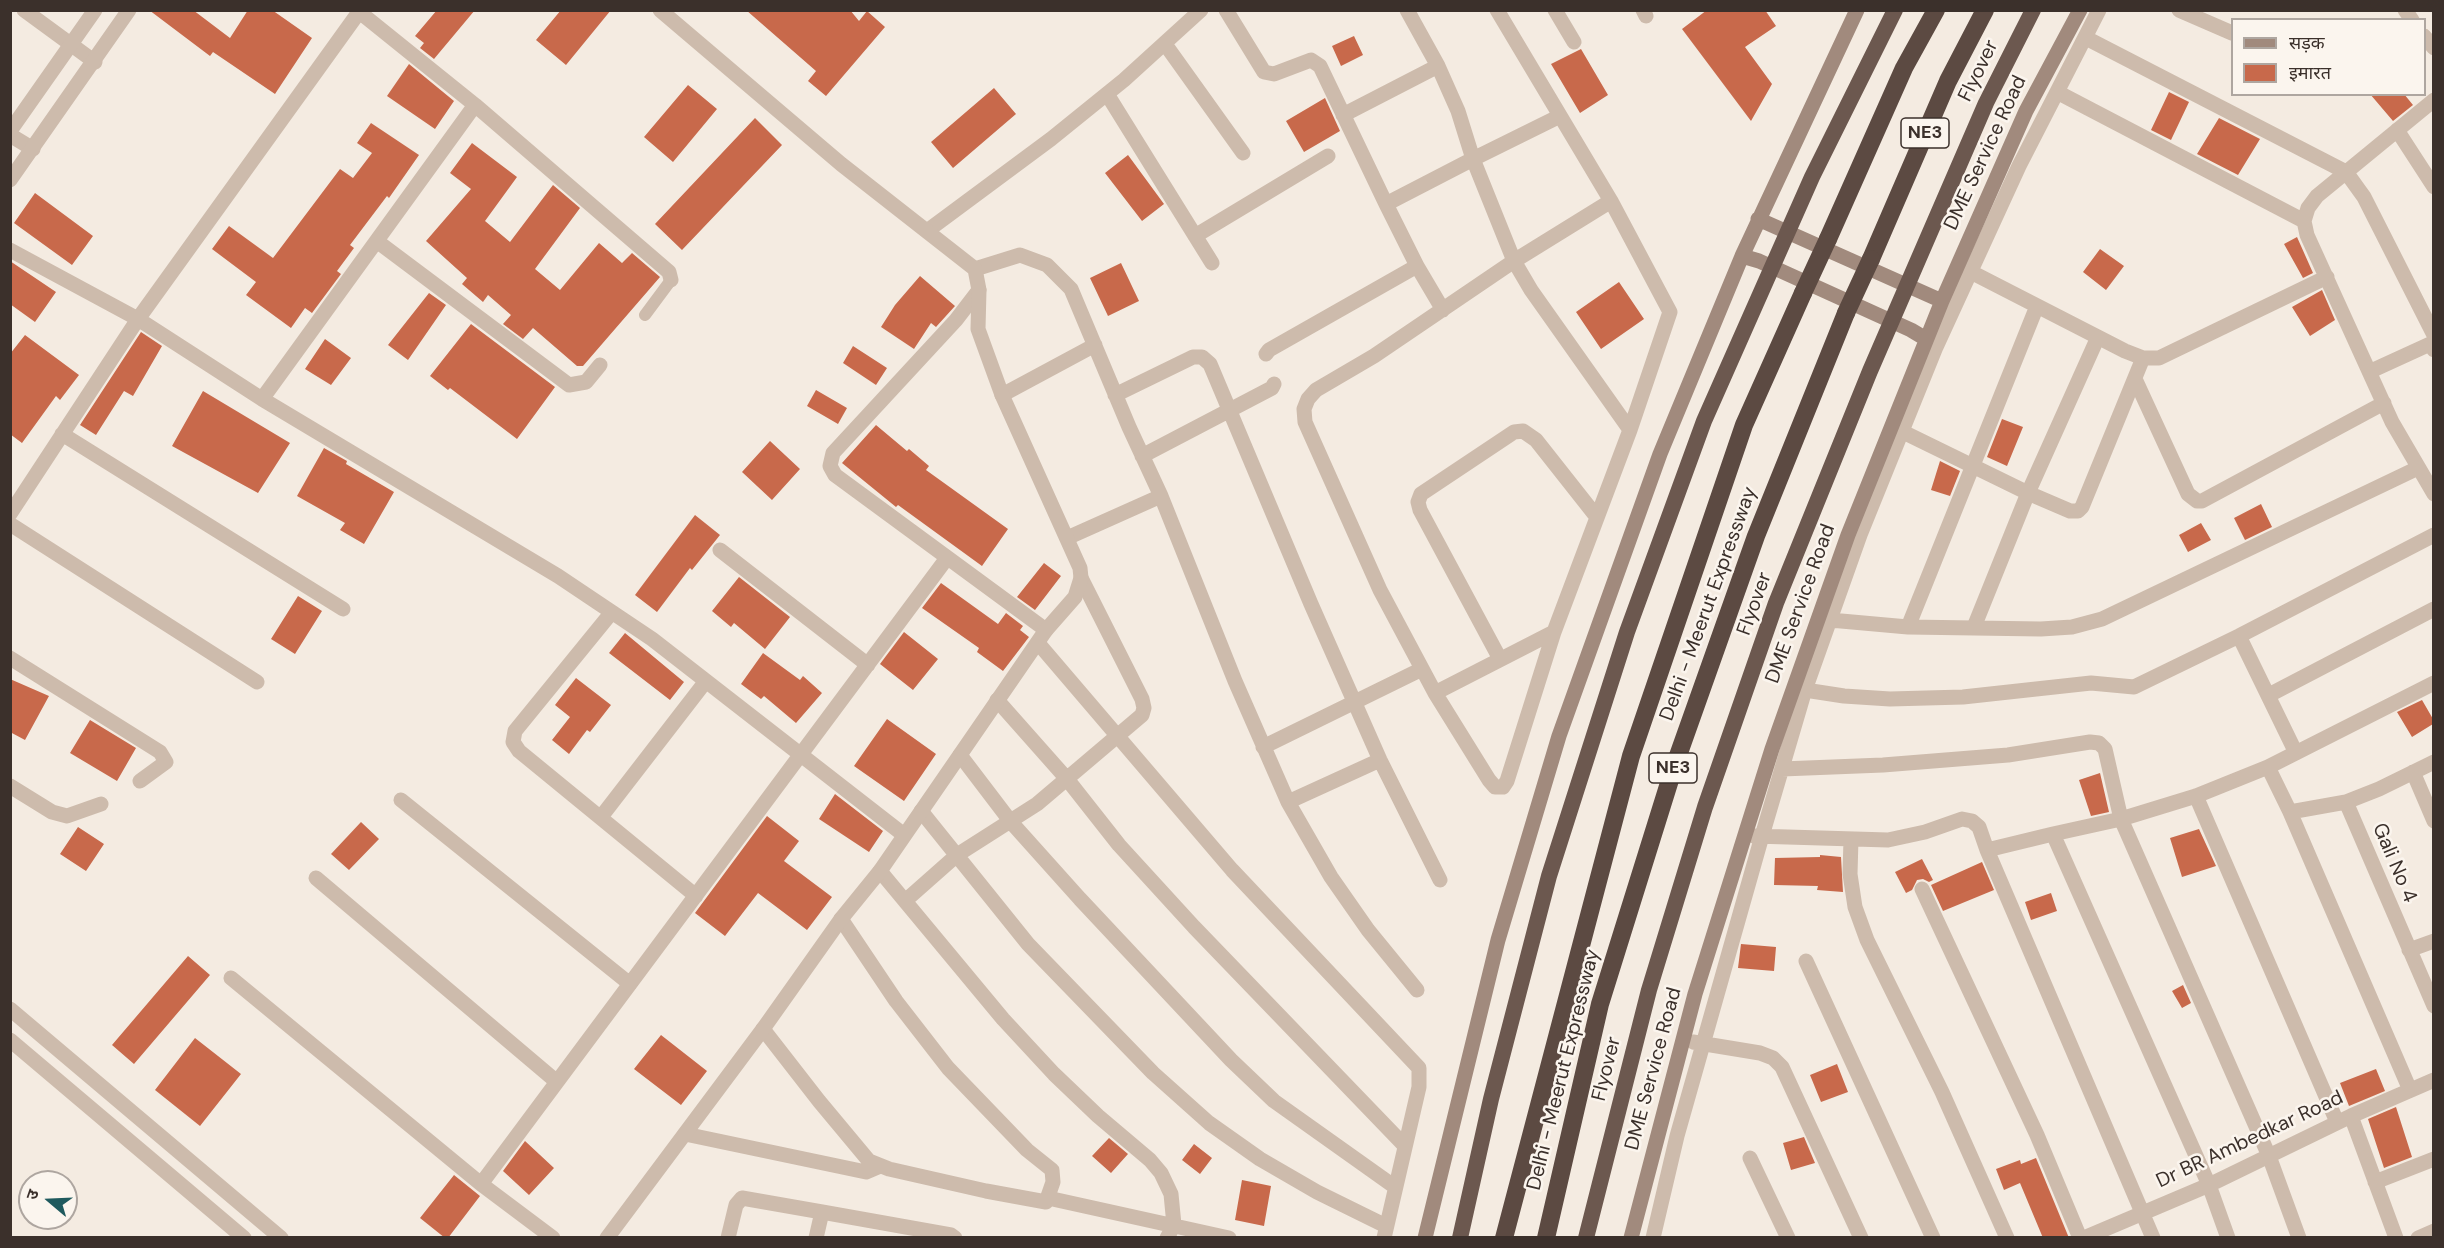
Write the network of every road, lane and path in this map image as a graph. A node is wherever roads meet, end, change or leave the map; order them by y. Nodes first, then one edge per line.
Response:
1 (24, 10) edge
2 (95, 10) edge
3 (129, 10) edge
4 (660, 10) edge
5 (1201, 10) edge
6 (1226, 10) edge
7 (1407, 10) edge
8 (1497, 10) edge
9 (1555, 10) edge
10 (1857, 10) edge
11 (1894, 10) edge
12 (1936, 10) edge
13 (1985, 10) edge
14 (2033, 10) edge
15 (2080, 10) edge
16 (2099, 10) edge
17 (2179, 10) edge
18 (358, 11) edge
19 (2231, 33) edge
20 (2085, 38) junction
21 (1574, 42) dead end
22 (71, 44) junction
23 (1164, 44) junction
24 (95, 62) junction
25 (1438, 66) junction
26 (2057, 92) junction
27 (1107, 94) junction
28 (2433, 100) edge
29 (475, 105) junction
30 (1343, 115) junction
31 (1560, 116) junction
32 (2397, 130) junction
33 (10, 133) edge
34 (33, 149) junction
35 (1243, 153) dead end
36 (1328, 156) dead end
37 (1473, 159) junction
38 (2346, 172) junction
39 (10, 180) edge
40 (2433, 187) edge
41 (1611, 201) junction
42 (1386, 204) junction
43 (1758, 219) junction
44 (2304, 221) junction
45 (927, 231) junction
46 (1195, 236) junction
47 (378, 242) junction
48 (10, 250) edge
49 (1742, 256) junction
50 (1514, 261) junction
51 (1212, 263) dead end
52 (1417, 266) junction
53 (975, 269) junction
54 (1971, 272) junction
55 (2327, 278) junction
56 (671, 280) joint
57 (979, 290) junction
58 (1942, 301) junction
59 (2037, 306) junction
60 (1443, 310) junction
61 (645, 315) dead end
62 (138, 319) junction
63 (2098, 337) junction
64 (1926, 339) junction
65 (2433, 343) edge
66 (1095, 345) junction
67 (1266, 354) dead end
68 (2144, 358) junction
69 (600, 365) dead end
70 (2370, 371) junction
71 (2135, 379) junction
72 (1274, 384) dead end
73 (1002, 395) junction
74 (1115, 395) junction
75 (262, 399) junction
76 (2384, 403) junction
77 (1230, 411) junction
78 (1630, 430) junction
79 (1901, 431) junction
80 (62, 434) junction
81 (1142, 456) junction
82 (1972, 464) junction
83 (2418, 468) junction
84 (2028, 493) junction
85 (2433, 494) edge
86 (1161, 496) junction
87 (10, 514) edge
88 (1596, 516) junction
89 (10, 524) edge
90 (2433, 535) edge
91 (1067, 538) junction
92 (720, 549) dead end
93 (947, 558) junction
94 (1081, 578) junction
95 (343, 609) dead end
96 (2433, 609) edge
97 (612, 612) junction
98 (1830, 620) junction
99 (1908, 627) junction
100 (1974, 627) junction
101 (1554, 632) junction
102 (1042, 636) junction
103 (2239, 636) junction
104 (10, 658) edge
105 (1500, 659) junction
106 (868, 665) junction
107 (1422, 669) junction
108 (706, 681) junction
109 (257, 682) dead end
110 (2433, 683) edge
111 (1805, 690) junction
112 (1434, 693) junction
113 (2269, 695) junction
114 (997, 700) junction
115 (1355, 702) junction
116 (1118, 737) junction
117 (1263, 747) junction
118 (2296, 753) junction
119 (960, 755) junction
120 (801, 756) junction
121 (1380, 760) junction
122 (2433, 762) edge
123 (2268, 767) junction
124 (1782, 769) junction
125 (2412, 772) junction
126 (1067, 779) junction
127 (140, 781) dead end
128 (10, 786) edge
129 (2196, 796) junction
130 (401, 800) dead end
131 (1288, 802) junction
132 (2346, 802) junction
133 (101, 804) dead end
134 (921, 811) junction
135 (2290, 812) junction
136 (601, 817) junction
137 (2121, 819) junction
138 (2433, 821) edge
139 (1011, 822) junction
140 (2053, 834) junction
141 (904, 835) junction
142 (1745, 836) junction
143 (1762, 836) junction
144 (1851, 839) junction
145 (1987, 850) junction
146 (957, 855) junction
147 (880, 871) junction
148 (316, 878) dead end
149 (1440, 880) dead end
150 (1922, 889) dead end
151 (696, 896) junction
152 (905, 901) junction
153 (841, 919) junction
154 (2433, 941) edge
155 (2409, 950) junction
156 (1806, 961) dead end
157 (231, 978) dead end
158 (630, 984) junction
159 (1417, 990) dead end
160 (2433, 1006) edge
161 (10, 1010) edge
162 (763, 1029) junction
163 (10, 1040) edge
164 (1683, 1040) junction
165 (1703, 1044) junction
166 (2433, 1080) edge
167 (557, 1082) junction
168 (2410, 1090) junction
169 (2344, 1119) junction
170 (684, 1134) junction
171 (1405, 1146) junction
172 (2270, 1156) junction
173 (1750, 1158) dead end
174 (2433, 1159) edge
175 (880, 1166) junction
176 (2375, 1182) junction
177 (481, 1184) junction
178 (2209, 1185) junction
179 (1395, 1187) junction
180 (1048, 1198) junction
181 (822, 1212) junction
182 (2144, 1212) junction
183 (1171, 1231) edge
184 (2433, 1231) edge
185 (903, 1232) edge
186 (1385, 1232) edge
187 (244, 1238) edge
188 (281, 1238) edge
189 (553, 1238) edge
190 (607, 1238) edge
191 (728, 1238) edge
192 (816, 1238) edge
193 (955, 1238) edge
194 (1229, 1238) edge
195 (1425, 1238) edge
196 (1460, 1238) edge
197 (1504, 1238) edge
198 (1546, 1238) edge
199 (1586, 1238) edge
200 (1631, 1238) edge
201 (1653, 1238) edge
202 (1788, 1238) edge
203 (1861, 1238) edge
204 (1933, 1238) edge
205 (2007, 1238) edge
206 (2079, 1238) edge
207 (2084, 1238) edge
208 (2153, 1238) edge
209 (2228, 1238) edge
210 (2299, 1238) edge
211 (2396, 1238) edge
212 (2418, 1238) edge

1 - 22 street
2 - 22 street
3 - 24 street
4 - 45 street
5 - 23 street
6 - 30 street
7 - 25 street
8 - 31 street
9 - 21 street
10 - 43 main road
11 - 196 highway, bridge
12 - 197 highway, Delhi - Meerut Expressway / NE3, bridge
13 - 198 highway, Delhi - Meerut Expressway / NE3, bridge
14 - 199 highway, Flyover, bridge
15 - 58 main road, DME Service Road
16 - 20 street
17 - 19 street
18 - 29 street
18 - 62 street
20 - 26 street
20 - 38 street
22 - 24 street
22 - 33 street
23 - 27 street
23 - 35 street
24 - 34 street
25 - 30 street
25 - 37 street
26 - 44 street
26 - 54 street
27 - 45 street
27 - 46 street
28 - 32 street
29 - 47 street
29 - 56 street
30 - 42 street
31 - 37 street
31 - 41 street
32 - 38 street
32 - 40 street
33 - 34 street
34 - 39 street
36 - 46 street
37 - 42 street
37 - 50 street
38 - 44 street
38 - 65 street
41 - 50 street
41 - 78 street
42 - 52 street
43 - 49 main road
43 - 58 main road
44 - 55 street
45 - 53 street
46 - 51 street
47 - 69 street
47 - 75 street
48 - 62 street
49 - 64 main road
49 - 195 main road
50 - 60 street
50 - 78 street
52 - 60 street
52 - 67 street
53 - 57 street
53 - 66 street
54 - 59 street
54 - 79 street
55 - 68 street
55 - 70 street
56 - 61 lane
57 - 73 street
57 - 93 street
58 - 64 main road, DME Service Road
59 - 63 street
59 - 82 street
60 - 107 street
62 - 75 street
62 - 80 street
63 - 68 street
63 - 84 street
64 - 142 main road, DME Service Road
65 - 70 street
66 - 73 street
66 - 74 street
68 - 71 street
70 - 76 street
71 - 76 street
71 - 84 street
72 - 77 street
73 - 91 street
74 - 77 street
74 - 81 street
75 - 97 street
76 - 83 street
77 - 81 street
77 - 115 street
78 - 88 street
79 - 82 street
79 - 98 street
80 - 87 street
80 - 95 street
81 - 86 street
82 - 84 street
82 - 99 street
83 - 85 street
83 - 100 street
84 - 100 street
86 - 91 street
86 - 117 street
88 - 101 street
88 - 105 street
89 - 109 street
90 - 103 street
91 - 94 street
92 - 106 street
93 - 102 street
93 - 106 street
94 - 102 street
94 - 116 street
96 - 113 street
97 - 108 street
97 - 136 street
98 - 99 street
98 - 111 street
99 - 100 street
101 - 105 street
101 - 112 street
102 - 114 street
102 - 116 street
103 - 111 street
103 - 113 street
104 - 127 street
105 - 112 street
106 - 120 street
107 - 112 street
107 - 115 street
108 - 120 street
108 - 136 street
110 - 118 street
111 - 124 street
113 - 118 street
114 - 119 street
114 - 126 street
115 - 117 street
115 - 121 street
116 - 126 street
116 - 171 street
117 - 131 street
118 - 123 street
119 - 134 street
119 - 139 street
120 - 141 street
120 - 151 street
121 - 131 street
121 - 149 street
122 - 125 street
123 - 129 street
123 - 135 street
124 - 137 street
124 - 143 street
125 - 132 street
125 - 138 street
126 - 139 street
126 - 171 street
128 - 133 street
129 - 137 street
129 - 169 street
130 - 158 street
131 - 159 street
132 - 135 street
132 - 155 street, Gali No 4
134 - 141 street
134 - 146 street
135 - 168 street
136 - 151 street
137 - 140 street
137 - 172 street
139 - 146 street
139 - 179 street
140 - 145 street
140 - 178 street
141 - 147 street
142 - 143 street
142 - 164 main road, DME Service Road
143 - 144 street
143 - 165 street
144 - 145 street
144 - 205 street
145 - 182 street
146 - 152 street
146 - 186 street
147 - 152 street
147 - 153 street
148 - 167 street
150 - 206 street
151 - 158 street
152 - 183 street
153 - 162 street
153 - 180 street
154 - 155 street
155 - 160 street, Gali No 4
156 - 204 street
157 - 177 street
158 - 167 street
161 - 188 street
162 - 170 street
162 - 175 street
163 - 187 street
164 - 165 street
164 - 200 main road, DME Service Road
165 - 201 street
165 - 203 street
166 - 168 street, Dr BR Ambedkar Road
167 - 177 street
168 - 169 street, Dr BR Ambedkar Road
169 - 172 street, Dr BR Ambedkar Road
169 - 176 street
170 - 175 street
170 - 190 street
171 - 179 street
172 - 178 street, Dr BR Ambedkar Road
172 - 210 street
173 - 202 street
174 - 176 street
175 - 180 street
176 - 211 street
177 - 189 street
178 - 182 street, Dr BR Ambedkar Road
178 - 209 street
179 - 186 street
180 - 183 street
181 - 185 street
181 - 191 street
181 - 192 street
182 - 207 street, Dr BR Ambedkar Road
182 - 208 street
183 - 194 street
184 - 212 street
185 - 193 street

